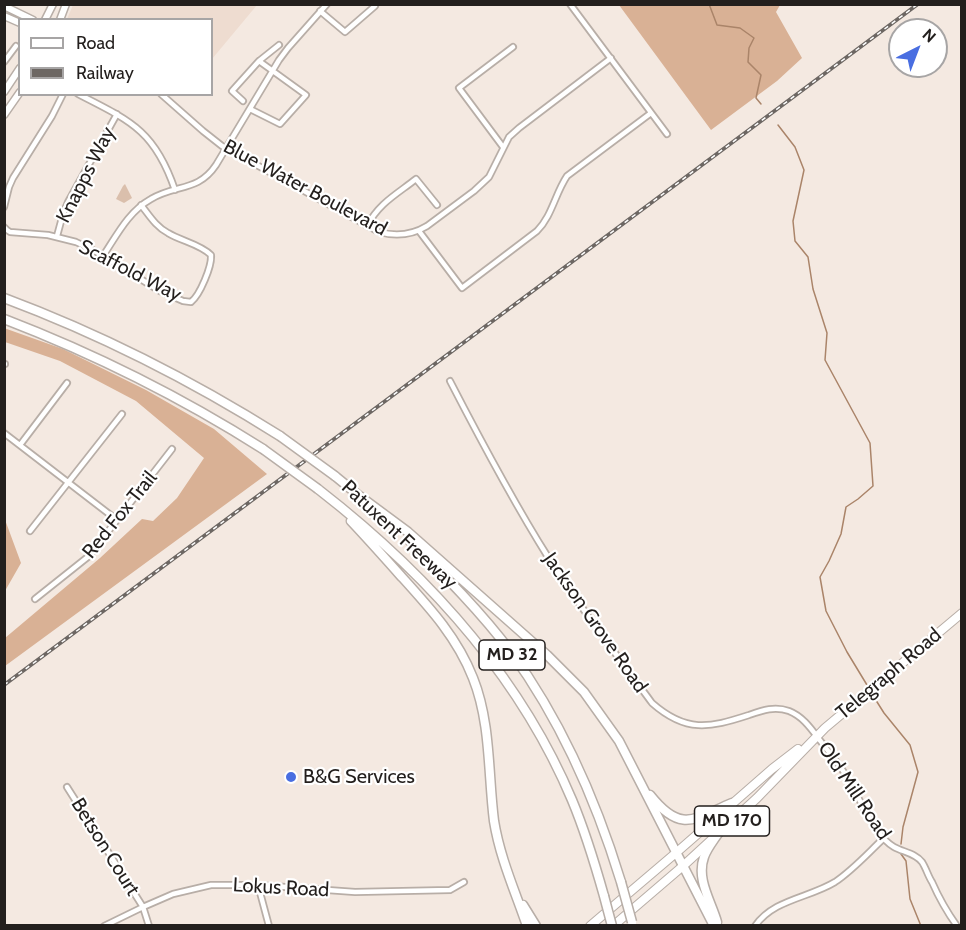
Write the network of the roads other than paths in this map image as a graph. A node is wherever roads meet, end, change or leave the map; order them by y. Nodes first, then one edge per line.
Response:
1 (52, 4) edge
2 (327, 4) edge
3 (373, 4) edge
4 (570, 4) edge
5 (4, 6) edge
6 (320, 11) junction
7 (4, 16) edge
8 (29, 18) edge
9 (46, 18) edge
10 (18, 22) edge
11 (279, 45) dead end
12 (16, 46) dead end
13 (513, 47) dead end
14 (611, 58) junction
15 (259, 61) junction
16 (4, 62) edge
17 (273, 70) junction
18 (18, 71) edge
19 (4, 92) edge
20 (18, 95) edge
21 (62, 96) edge
22 (82, 96) edge
23 (163, 96) edge
24 (243, 101) dead end
25 (250, 109) junction
26 (651, 113) junction
27 (117, 114) junction
28 (4, 116) edge
29 (667, 134) dead end
30 (503, 147) junction
31 (226, 149) junction
32 (175, 190) junction
33 (141, 205) junction
34 (436, 205) dead end
35 (4, 207) edge
36 (367, 226) junction
37 (4, 227) edge
38 (419, 231) junction
39 (57, 236) junction
40 (103, 256) junction
41 (4, 298) edge
42 (4, 319) edge
43 (450, 381) dead end
44 (67, 383) dead end
45 (122, 414) dead end
46 (4, 433) edge
47 (20, 444) junction
48 (172, 449) dead end
49 (68, 483) junction
50 (320, 491) junction
51 (354, 492) junction
52 (117, 520) junction
53 (30, 531) dead end
54 (34, 599) dead end
55 (962, 612) edge
56 (816, 736) junction
57 (642, 785) junction
58 (67, 787) dead end
59 (732, 803) junction
60 (719, 832) junction
61 (884, 838) junction
62 (677, 852) junction
63 (683, 866) junction
64 (511, 880) junction
65 (464, 882) dead end
66 (258, 885) junction
67 (143, 907) junction
68 (632, 924) edge
69 (104, 926) edge
70 (149, 926) edge
71 (269, 926) edge
72 (527, 926) edge
73 (536, 926) edge
74 (590, 926) edge
75 (612, 926) edge
76 (716, 926) edge
77 (755, 926) edge
78 (957, 926) edge

1 - 9 street
2 - 6 street
3 - 6 street
4 - 14 street
5 - 8 street
6 - 17 street
7 - 10 street
11 - 15 street
12 - 16 street
13 - 30 street
14 - 26 street
14 - 30 street
15 - 17 street
15 - 24 street
17 - 25 street
17 - 25 street
18 - 19 street
20 - 28 street
21 - 35 street
22 - 27 street
23 - 31 street, Blue Water Boulevard
25 - 31 street
26 - 29 street
26 - 38 street
27 - 32 street
27 - 39 street, Knapps Way
30 - 38 street
31 - 32 street
31 - 36 street, Blue Water Boulevard
32 - 33 street
33 - 40 street
33 - 40 street, Scaffold Way
34 - 36 street
36 - 38 street, Blue Water Boulevard
37 - 39 street, Scaffold Way
39 - 40 street, Scaffold Way
41 - 51 highway, Patuxent Freeway / MD 32, bridge
42 - 50 highway, Patuxent Freeway / MD 32, bridge
43 - 56 street, Jackson Grove Road
44 - 47 street
45 - 49 street
46 - 47 street
47 - 49 street
48 - 52 street, Red Fox Trail
49 - 52 street
49 - 53 street
50 - 64 highway
50 - 75 highway, Patuxent Freeway / MD 32, bridge
51 - 57 highway
51 - 68 highway, Patuxent Freeway / MD 32, bridge
52 - 54 street, Red Fox Trail
55 - 56 main road, Telegraph Road / MD 170
56 - 59 main road, Telegraph Road / MD 170
56 - 60 main road, Telegraph Road / MD 170
56 - 61 street, Old Mill Road
57 - 59 highway
57 - 62 highway
58 - 67 street, Betson Court
59 - 62 main road, Telegraph Road / MD 170
60 - 63 main road, Telegraph Road / MD 170
60 - 76 highway
61 - 77 street
61 - 78 street, Old Mill Road
62 - 63 highway
62 - 74 main road, Telegraph Road / MD 170
63 - 75 main road, Telegraph Road / MD 170
63 - 76 highway
64 - 72 highway
64 - 73 highway
65 - 66 street, Lokus Road
66 - 67 street, Lokus Road
66 - 71 street
67 - 69 street, Lokus Road
67 - 70 street, Betson Court

